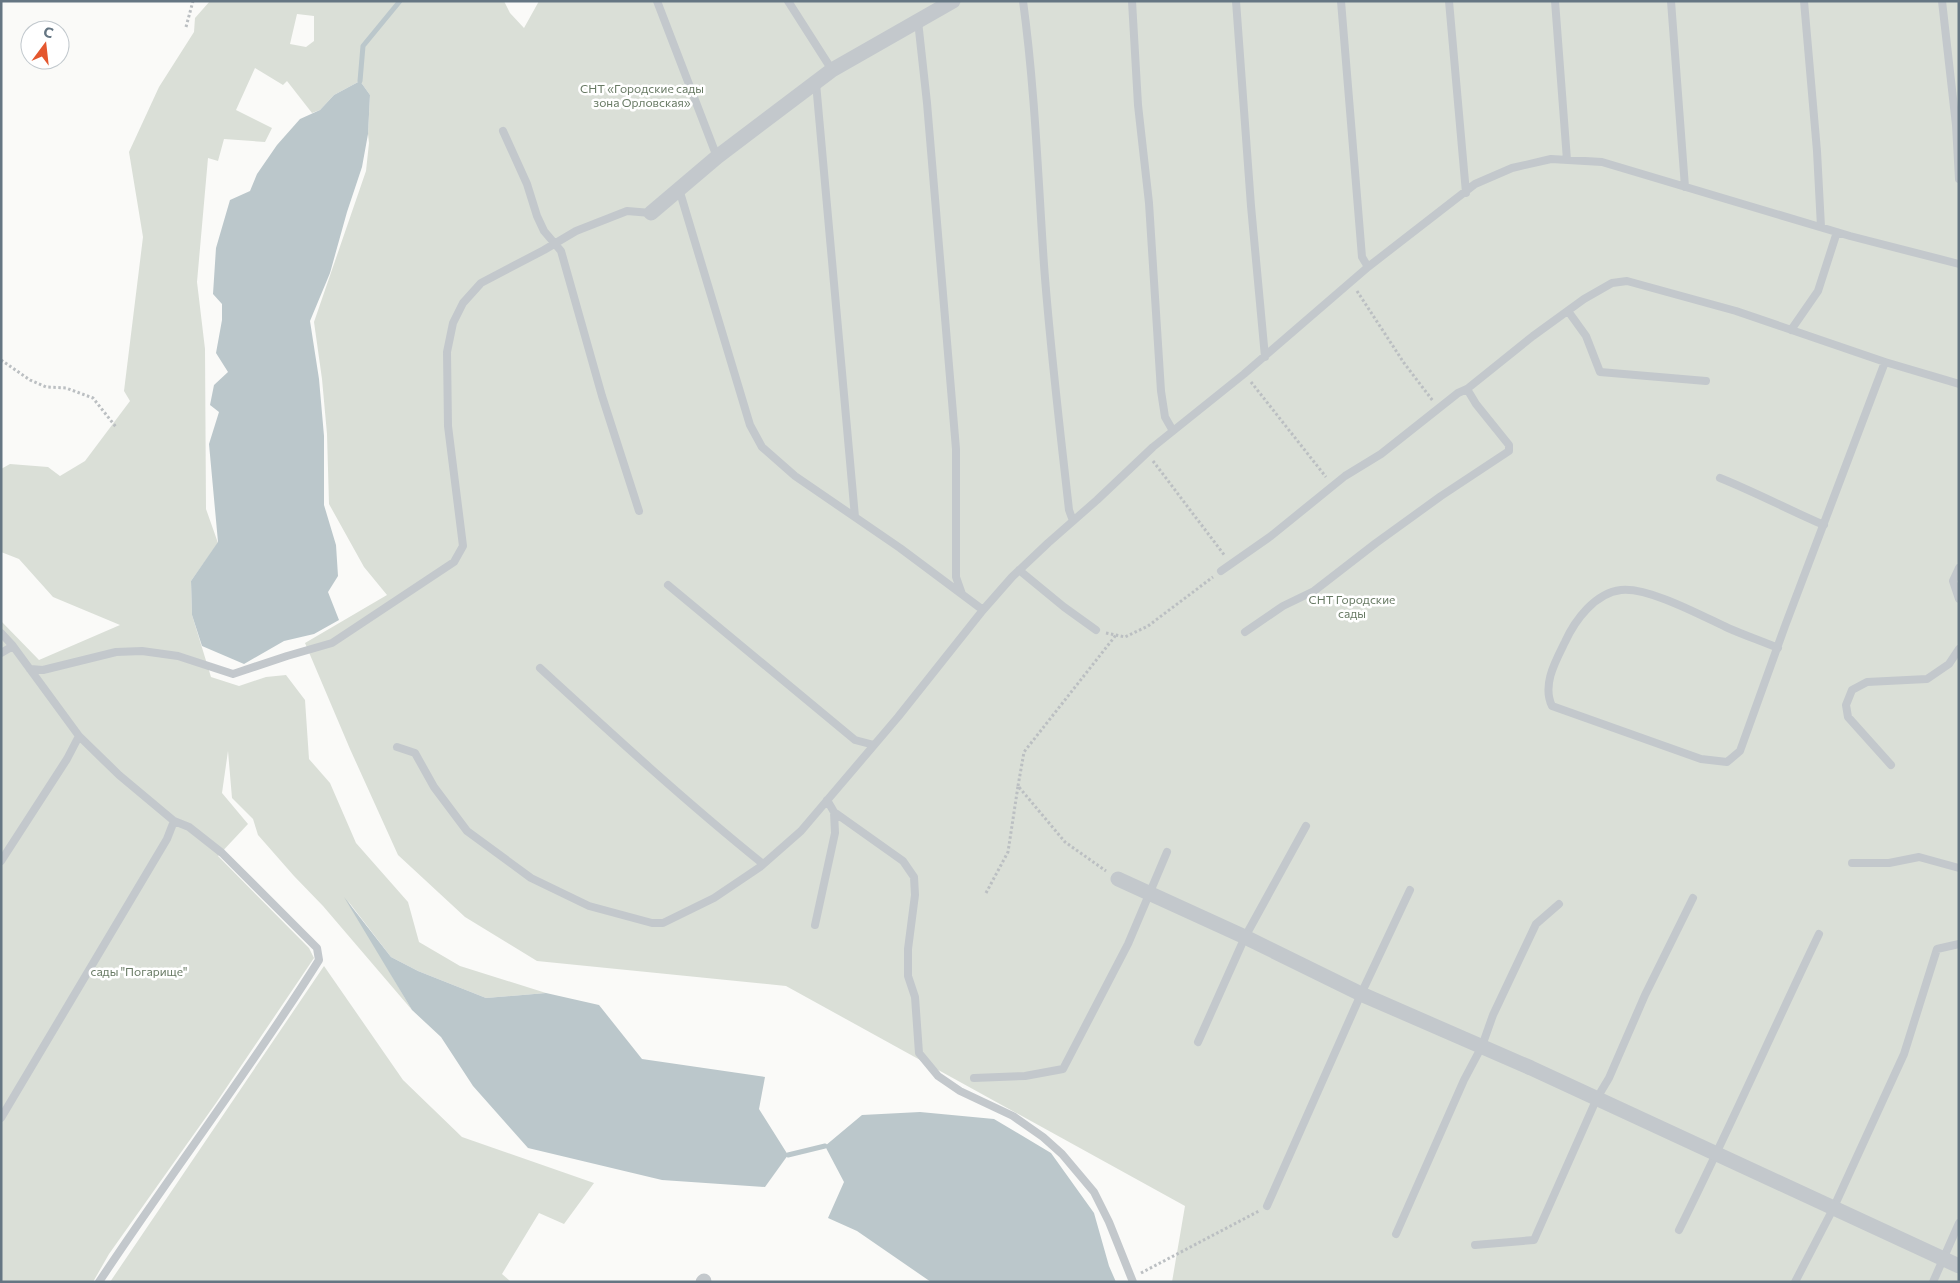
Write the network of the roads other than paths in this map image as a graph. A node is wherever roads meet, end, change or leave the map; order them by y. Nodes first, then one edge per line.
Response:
1 (657, 1) edge
2 (788, 1) edge
3 (1022, 1) edge
4 (1132, 1) edge
5 (1236, 1) edge
6 (1341, 1) edge
7 (1449, 1) edge
8 (1555, 1) edge
9 (1671, 1) edge
10 (1804, 1) edge
11 (1942, 1) edge
12 (951, 2) edge
13 (918, 21) junction
14 (832, 70) junction
15 (816, 83) junction
16 (503, 131) dead end
17 (718, 157) junction
18 (1567, 160) junction
19 (1959, 179) edge
20 (1685, 187) junction
21 (679, 189) junction
22 (1466, 193) junction
23 (651, 213) joint
24 (1821, 228) junction
25 (1837, 232) junction
26 (554, 244) junction
27 (1959, 264) edge
28 (1368, 267) junction
29 (1568, 311) junction
30 (1791, 330) junction
31 (1265, 356) junction
32 (1885, 362) junction
33 (1706, 381) dead end
34 (1959, 384) edge
35 (1468, 388) junction
36 (1173, 430) junction
37 (1720, 478) dead end
38 (639, 511) dead end
39 (855, 517) junction
40 (1073, 521) junction
41 (1824, 525) junction
42 (1959, 568) edge
43 (1019, 570) junction
44 (1221, 571) road end
45 (668, 585) dead end
46 (962, 594) junction
47 (1959, 599) edge
48 (983, 610) junction
49 (1096, 630) road end
50 (1244, 632) dead end
51 (1, 634) edge
52 (12, 646) junction
53 (1778, 648) junction
54 (1959, 649) edge
55 (1, 653) edge
56 (540, 668) dead end
57 (30, 669) junction
58 (79, 736) junction
59 (874, 745) junction
60 (397, 747) dead end
61 (1891, 765) dead end
62 (827, 800) junction
63 (834, 812) junction
64 (174, 821) junction
65 (1306, 826) dead end
66 (1166, 852) dead end
67 (1, 861) edge
68 (1852, 863) dead end
69 (764, 864) junction
70 (1959, 868) edge
71 (1118, 879) road end
72 (1410, 890) dead end
73 (1148, 893) junction
74 (1693, 898) dead end
75 (1559, 904) dead end
76 (815, 926) dead end
77 (1819, 934) dead end
78 (1245, 937) junction
79 (1959, 944) edge
80 (1361, 994) junction
81 (1198, 1042) dead end
82 (1482, 1046) junction
83 (974, 1078) dead end
84 (1596, 1098) junction
85 (1, 1118) edge
86 (1717, 1154) junction
87 (1267, 1206) road end
88 (1834, 1209) junction
89 (1959, 1223) edge
90 (1679, 1230) dead end
91 (1396, 1234) dead end
92 (1475, 1244) dead end
93 (1944, 1260) junction
94 (1959, 1266) edge
95 (1132, 1280) edge
96 (99, 1282) edge
97 (1795, 1282) edge
98 (1934, 1282) edge

1 - 17 lane
2 - 14 lane
3 - 40 lane
4 - 36 lane
5 - 31 lane
6 - 28 lane
7 - 22 lane
8 - 18 lane
9 - 20 lane
10 - 24 lane
11 - 19 lane
12 - 13 street
13 - 14 street
13 - 46 lane
14 - 15 street
15 - 17 street
15 - 39 lane
16 - 26 lane
17 - 21 street
18 - 20 lane
18 - 22 lane
20 - 24 lane
21 - 23 street
21 - 39 lane
22 - 28 lane
23 - 26 lane
24 - 25 lane
25 - 27 lane
25 - 30 lane
26 - 38 lane
26 - 57 lane
28 - 31 lane
29 - 30 lane
29 - 33 lane
29 - 35 lane
30 - 32 lane
31 - 36 lane
32 - 34 lane
32 - 41 lane
35 - 44 lane
35 - 50 lane
36 - 40 lane
37 - 41 lane
39 - 46 lane
40 - 43 lane
41 - 53 lane
42 - 47 lane
43 - 48 lane
43 - 49 lane
45 - 59 lane
46 - 48 lane
48 - 59 lane
51 - 52 lane
52 - 55 lane
52 - 57 lane
53 - 53 lane
54 - 61 lane
56 - 69 lane
57 - 58 lane
58 - 64 lane
58 - 67 lane
59 - 62 lane
60 - 69 lane
62 - 63 lane
62 - 69 lane
63 - 76 lane
63 - 95 lane
64 - 85 lane
64 - 96 lane
65 - 78 lane
66 - 73 lane
68 - 70 lane
71 - 73 street
72 - 80 lane
73 - 78 street
73 - 83 lane
74 - 84 lane
75 - 82 lane
77 - 86 lane
78 - 80 street
78 - 81 lane
79 - 88 lane
80 - 82 street
80 - 87 lane
82 - 84 street
82 - 91 lane
84 - 86 street
84 - 92 lane
86 - 88 street
86 - 90 lane
88 - 93 street
88 - 97 lane
89 - 93 lane
93 - 94 street
93 - 98 lane

